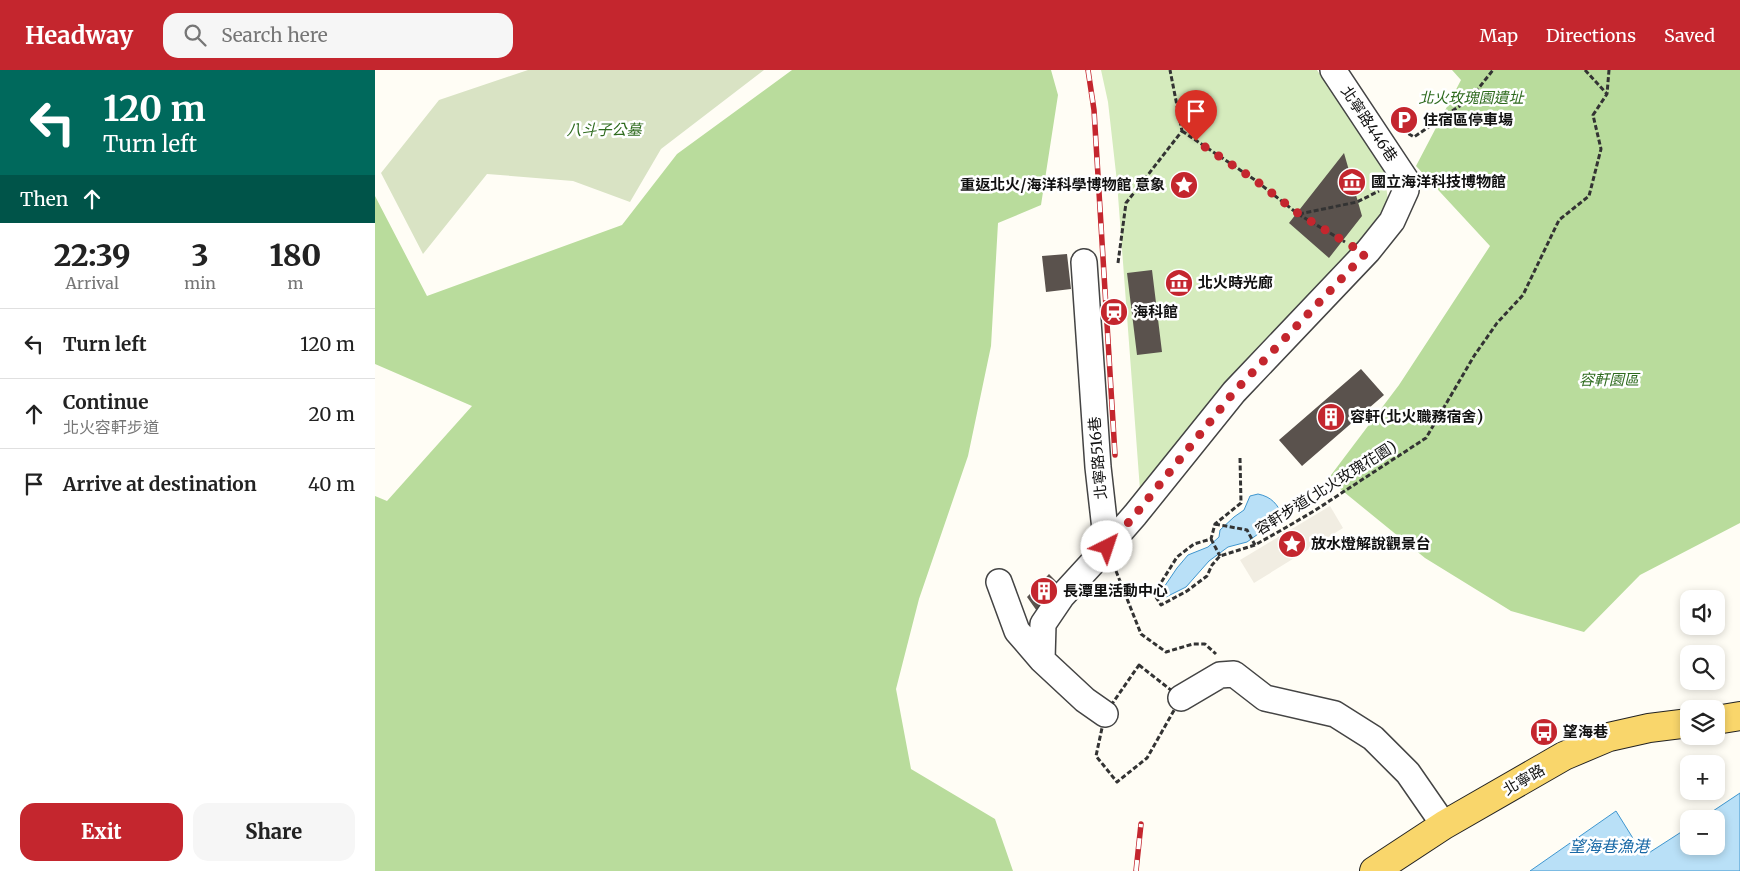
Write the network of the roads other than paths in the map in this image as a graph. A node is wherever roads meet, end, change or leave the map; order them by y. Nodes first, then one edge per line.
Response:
1 (1333, 70) edge
2 (1084, 262) dead end
3 (1107, 547) junction
4 (999, 582) dead end
5 (1042, 660) junction
6 (1181, 698) road end
7 (1105, 714) road end
8 (1740, 716) edge
9 (1725, 718) edge
10 (1680, 724) edge
11 (1444, 826) junction
12 (1373, 871) edge

1 - 3 lane, 北寧路446巷
2 - 3 lane, 北寧路516巷
3 - 5 lane
4 - 5 lane
5 - 7 lane
6 - 11 lane
8 - 9 main road
10 - 11 main road, 北寧路
11 - 12 main road, 北寧路

